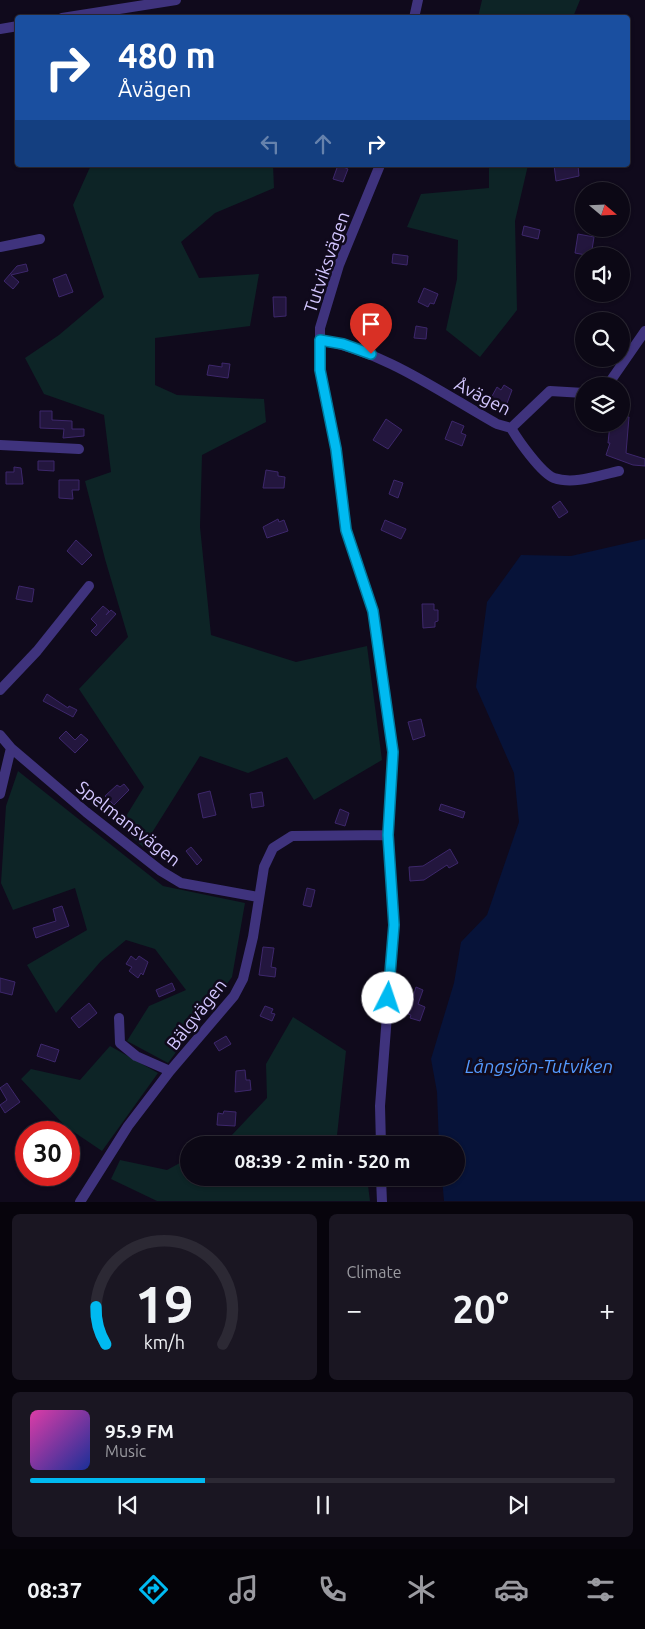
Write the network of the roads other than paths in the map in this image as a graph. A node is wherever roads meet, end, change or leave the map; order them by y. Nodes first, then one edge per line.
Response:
1 (176, 0) edge
2 (418, 0) edge
3 (81, 15) edge
4 (415, 15) edge
5 (15, 26) edge
6 (0, 29) edge
7 (379, 167) edge
8 (40, 240) dead end
9 (0, 247) edge
10 (645, 331) edge
11 (320, 340) junction
12 (613, 377) edge
13 (575, 392) edge
14 (511, 428) junction
15 (0, 445) edge
16 (79, 450) dead end
17 (619, 471) dead end
18 (89, 586) dead end
19 (0, 690) edge
20 (0, 735) edge
21 (11, 748) junction
22 (0, 794) edge
23 (388, 835) junction
24 (258, 897) junction
25 (119, 1018) dead end
26 (170, 1071) junction
27 (381, 1136) edge
28 (382, 1186) edge
29 (80, 1202) edge
30 (382, 1202) edge

1 - 3 street
2 - 4 street
5 - 6 street
7 - 11 street, Tutviksvägen
8 - 9 street
10 - 12 street
11 - 14 street, Åvägen
11 - 23 street, Tutviksvägen
13 - 14 street
14 - 17 street, Åvägen
15 - 16 street
18 - 19 street
20 - 21 street, Spelmansvägen
21 - 22 street
21 - 24 street, Spelmansvägen
23 - 24 street, Bälgvägen
23 - 27 street, Tutviksvägen
24 - 26 street, Bälgvägen
25 - 26 street
26 - 29 street, Bälgvägen
28 - 30 street

